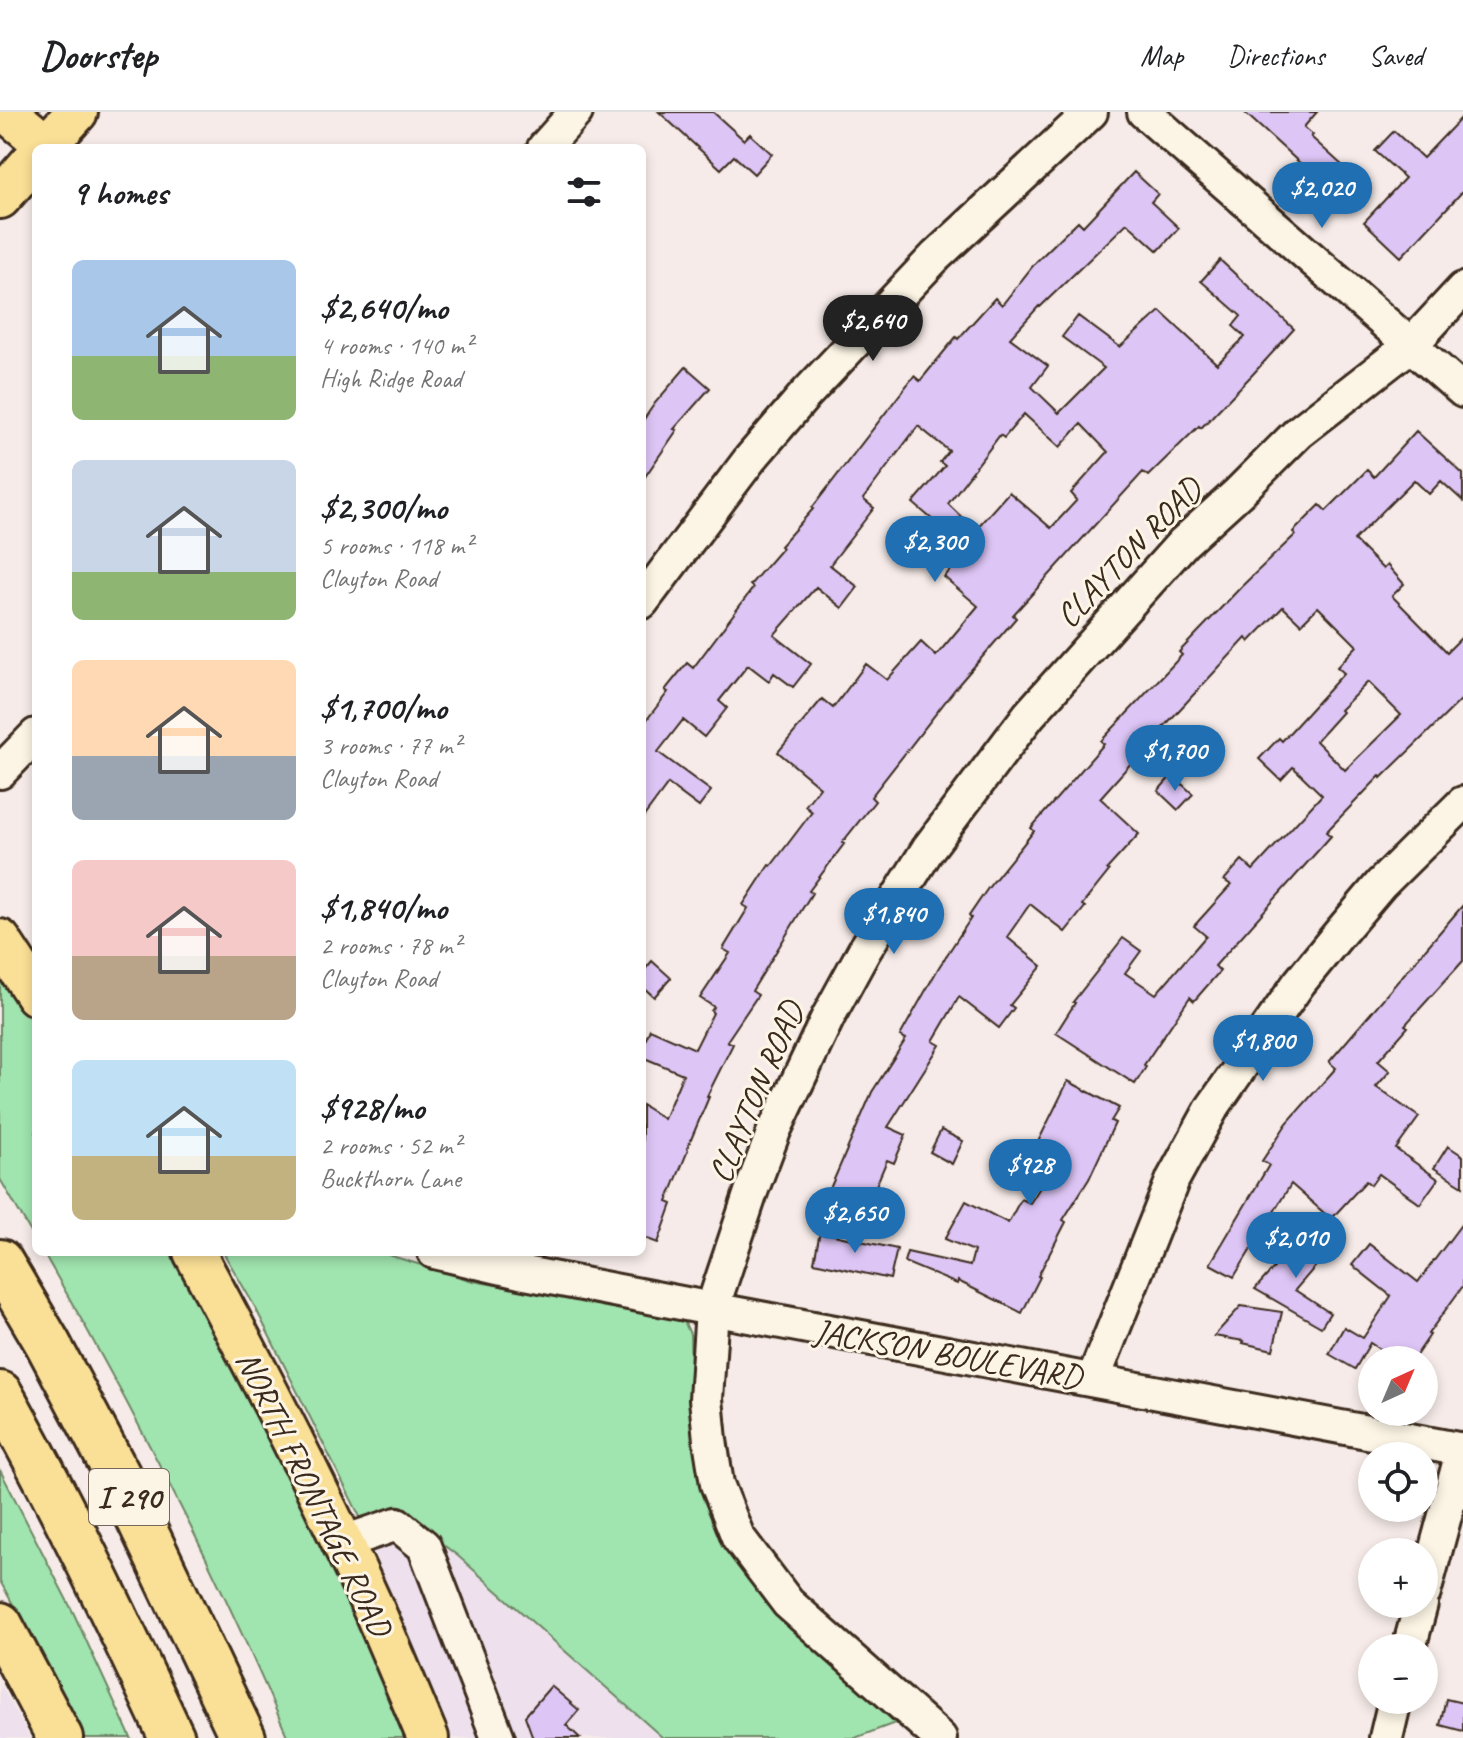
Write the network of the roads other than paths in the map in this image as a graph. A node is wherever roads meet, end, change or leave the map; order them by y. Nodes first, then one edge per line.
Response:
1 (77, 112) edge
2 (576, 112) edge
3 (1091, 112) edge
4 (1144, 112) edge
5 (12, 121) edge
6 (36, 144) edge
7 (48, 144) edge
8 (548, 144) edge
9 (32, 161) edge
10 (0, 198) edge
11 (1463, 289) edge
12 (1411, 345) junction
13 (1463, 391) edge
14 (646, 597) edge
15 (32, 739) edge
16 (0, 772) edge
17 (1463, 803) edge
18 (0, 940) edge
19 (32, 989) edge
20 (196, 1256) edge
21 (451, 1256) edge
22 (0, 1262) edge
23 (712, 1309) junction
24 (1093, 1380) junction
25 (0, 1394) edge
26 (1463, 1450) edge
27 (1438, 1542) edge
28 (341, 1543) junction
29 (0, 1625) edge
30 (1392, 1714) edge
31 (60, 1738) edge
32 (172, 1738) edge
33 (243, 1738) edge
34 (428, 1738) edge
35 (498, 1738) edge
36 (940, 1738) edge
37 (1386, 1738) edge

1 - 7 main road
2 - 8 street
3 - 14 street
4 - 12 street
5 - 6 main road
9 - 10 main road
11 - 12 street, CLAYTON ROAD
12 - 13 street
12 - 23 street, CLAYTON ROAD
15 - 16 street
17 - 24 street
18 - 19 main road
20 - 28 main road, NORTH FRONTAGE ROAD
21 - 23 street, JACKSON BOULEVARD
22 - 33 highway, I 290
23 - 24 street, JACKSON BOULEVARD
23 - 36 street, CLAYTON ROAD
24 - 26 street, JACKSON BOULEVARD
25 - 32 highway, I 290
26 - 27 street
28 - 34 main road, NORTH FRONTAGE ROAD
28 - 35 street
29 - 31 highway
30 - 37 street

